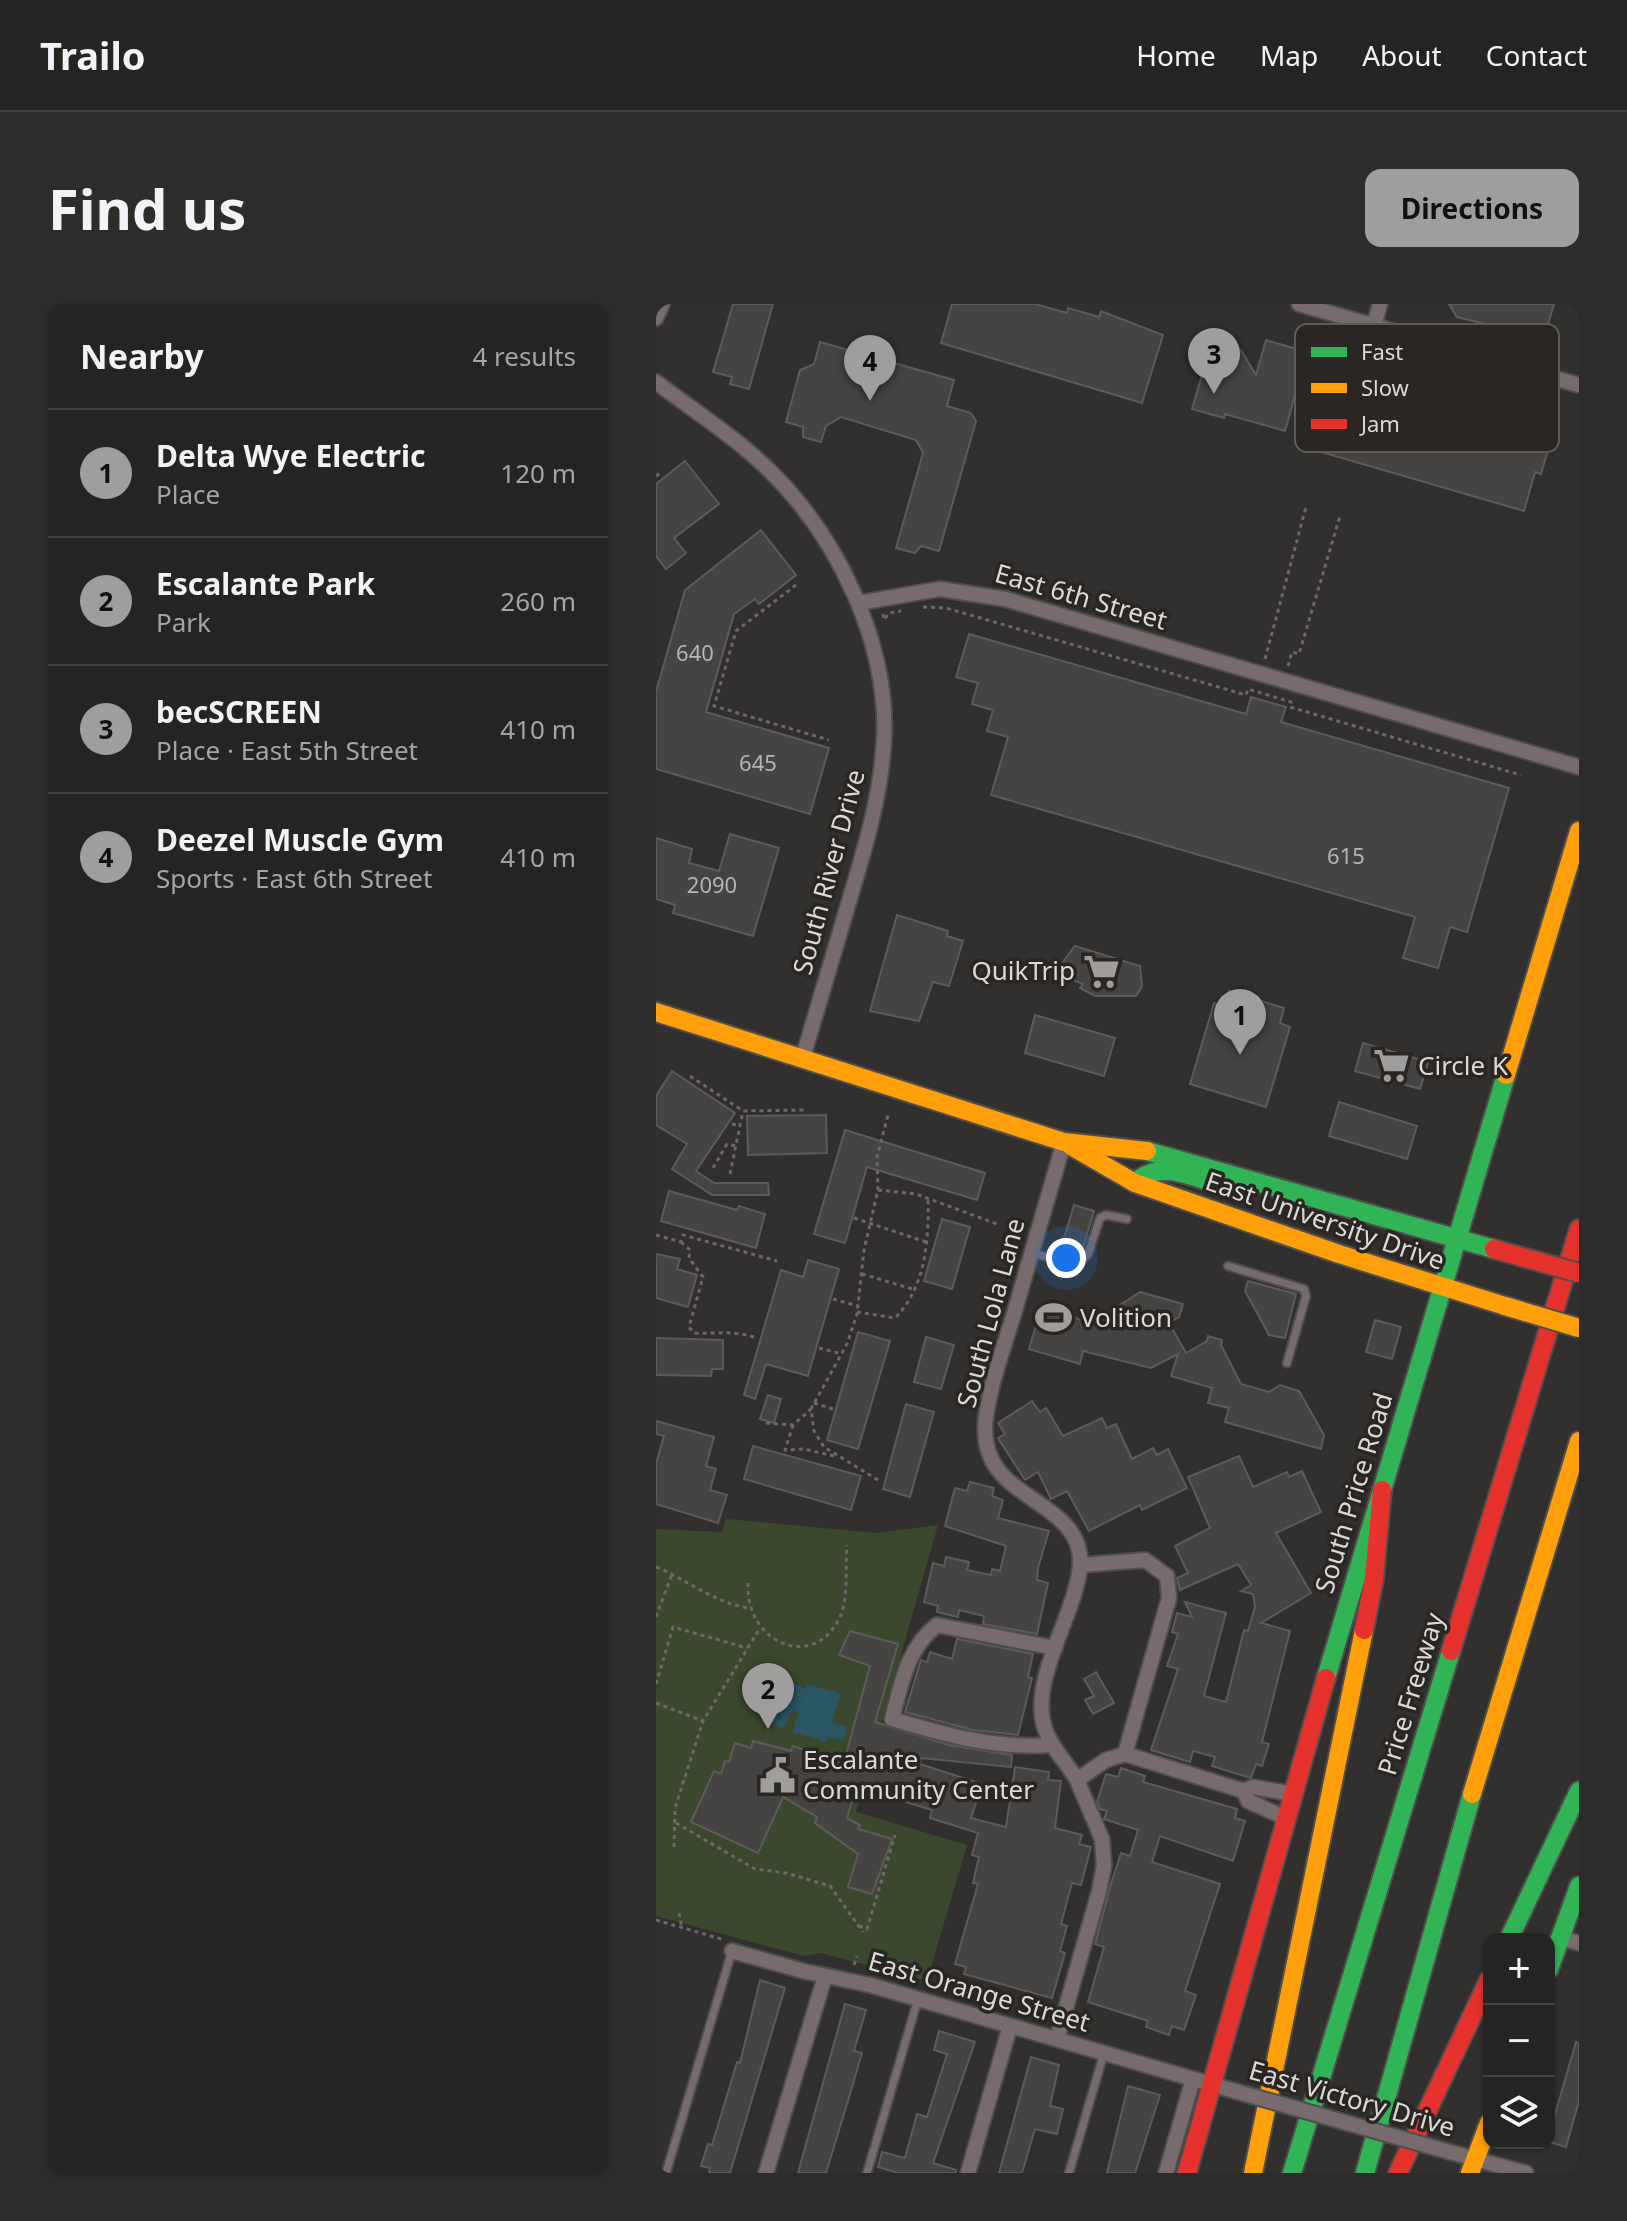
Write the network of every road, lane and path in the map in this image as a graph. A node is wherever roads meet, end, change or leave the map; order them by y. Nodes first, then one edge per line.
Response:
1 (662, 304) edge
2 (1299, 304) edge
3 (1380, 304) edge
4 (656, 318) edge
5 (1370, 324) edge
6 (1374, 324) edge
7 (1559, 379) edge
8 (656, 382) edge
9 (1579, 385) edge
10 (662, 472) dead end
11 (656, 476) edge
12 (1306, 507) dead end
13 (1340, 516) dead end
14 (796, 585) dead end
15 (880, 598) junction
16 (858, 603) junction
17 (917, 605) dead end
18 (910, 606) dead end
19 (1272, 661) dead end
20 (1286, 671) dead end
21 (829, 740) dead end
22 (1579, 767) edge
23 (1521, 775) dead end
24 (1579, 831) edge
25 (656, 1012) edge
26 (803, 1057) junction
27 (690, 1076) dead end
28 (807, 1110) dead end
29 (743, 1111) junction
30 (888, 1115) dead end
31 (732, 1124) dead end
32 (740, 1126) junction
33 (1064, 1142) junction
34 (736, 1146) junction
35 (713, 1168) dead end
36 (730, 1174) dead end
37 (1135, 1183) junction
38 (1275, 1186) junction
39 (878, 1190) junction
40 (928, 1198) junction
41 (854, 1218) dead end
42 (1127, 1219) dead end
43 (870, 1222) junction
44 (997, 1224) dead end
45 (1579, 1229) edge
46 (656, 1235) edge
47 (1458, 1238) junction
48 (681, 1242) junction
49 (927, 1243) junction
50 (1031, 1253) junction
51 (777, 1261) dead end
52 (1228, 1266) dead end
53 (1579, 1273) edge
54 (862, 1274) junction
55 (1444, 1289) junction
56 (916, 1290) junction
57 (833, 1299) dead end
58 (858, 1309) junction
59 (1579, 1328) edge
60 (754, 1337) dead end
61 (819, 1348) dead end
62 (842, 1354) junction
63 (1287, 1363) dead end
64 (814, 1403) junction
65 (811, 1409) junction
66 (833, 1409) dead end
67 (766, 1423) dead end
68 (793, 1425) junction
69 (1579, 1441) edge
70 (838, 1457) junction
71 (878, 1480) dead end
72 (1382, 1490) junction
73 (847, 1545) dead end
74 (1081, 1565) junction
75 (656, 1567) edge
76 (672, 1574) junction
77 (748, 1583) dead end
78 (749, 1608) junction
79 (656, 1617) edge
80 (760, 1628) junction
81 (1055, 1648) junction
82 (749, 1649) junction
83 (656, 1684) edge
84 (656, 1703) edge
85 (703, 1721) junction
86 (1052, 1745) junction
87 (1125, 1754) junction
88 (1077, 1780) junction
89 (1244, 1791) junction
90 (1579, 1791) edge
91 (1293, 1794) junction
92 (1286, 1818) junction
93 (676, 1823) junction
94 (895, 1835) dead end
95 (674, 1847) dead end
96 (1579, 1886) edge
97 (679, 1913) dead end
98 (656, 1920) edge
99 (859, 1926) junction
100 (682, 1928) junction
101 (863, 1932) dead end
102 (1512, 1933) edge
103 (1570, 1940) edge
104 (733, 1947) junction
105 (857, 1956) dead end
106 (1555, 1961) edge
107 (854, 1965) dead end
108 (825, 1976) junction
109 (1483, 1993) edge
110 (918, 1999) junction
111 (1010, 2026) junction
112 (1057, 2039) junction
113 (1104, 2053) junction
114 (1202, 2082) junction
115 (1483, 2138) edge
116 (1472, 2166) edge
117 (666, 2173) edge
118 (766, 2173) edge
119 (867, 2173) edge
120 (968, 2173) edge
121 (1069, 2173) edge
122 (1166, 2173) edge
123 (1187, 2173) edge
124 (1253, 2173) edge
125 (1292, 2173) edge
126 (1365, 2173) edge
127 (1398, 2173) edge
128 (1526, 2173) edge

1 - 4 street
2 - 5 street
3 - 6 street
7 - 9 street
8 - 16 street
10 - 11 path
12 - 19 path
13 - 20 path
14 - 21 path
15 - 16 street, East 6th Street
15 - 18 path
15 - 22 street, East 6th Street
16 - 26 street, South River Drive
17 - 23 path
24 - 47 main road, South Price Road
25 - 26 main road, East University Drive
26 - 33 main road, East University Drive
27 - 29 path
28 - 29 path
29 - 32 path
30 - 39 path
31 - 32 path
32 - 34 path
33 - 37 main road, East University Drive
33 - 38 main road, East University Drive
33 - 50 street, South Lola Lane
34 - 35 path
34 - 36 path
37 - 38 main road
37 - 55 main road, East University Drive
38 - 47 main road, East University Drive
39 - 40 path
39 - 43 path
40 - 44 path
40 - 49 path
41 - 43 path
42 - 50 lane
43 - 49 path
43 - 54 path
45 - 125 main road, Price Freeway
46 - 48 path
47 - 53 main road, East University Drive, bridge
47 - 55 main road, South Price Road
48 - 51 path
48 - 60 path
49 - 56 path
50 - 74 street, South Lola Lane
52 - 63 lane
54 - 56 path
54 - 58 path
55 - 59 main road, East University Drive, bridge
55 - 72 main road, South Price Road
56 - 58 path
57 - 58 path
58 - 62 path
61 - 62 path
62 - 64 path
64 - 65 path
64 - 66 path
65 - 68 path
65 - 70 path
67 - 68 path
68 - 70 path
69 - 126 main road
70 - 71 path
72 - 91 main road, South Price Road
72 - 124 main road
73 - 80 path
74 - 81 street
74 - 87 street
75 - 76 path
76 - 78 path
76 - 79 path
77 - 78 path
78 - 80 path
80 - 82 path
81 - 86 street
81 - 86 street
82 - 83 path
82 - 85 path
84 - 85 path
85 - 93 path
86 - 88 street
87 - 88 street
87 - 89 street
88 - 112 street
89 - 91 street
89 - 92 street
90 - 102 main road
91 - 92 main road, South Price Road
92 - 114 main road, South Price Road
93 - 95 path
93 - 99 path
94 - 99 path
96 - 103 main road
97 - 100 path
98 - 100 path
99 - 101 path
100 - 104 path
103 - 106 main road
104 - 108 street, East Orange Street
104 - 117 lane
105 - 107 path
108 - 110 street, East Orange Street
108 - 118 street
109 - 127 main road
110 - 111 street, East Orange Street
110 - 119 lane
111 - 112 street, East Orange Street
111 - 120 street
112 - 113 street, East Orange Street
113 - 114 street, East Orange Street
113 - 121 lane
114 - 116 street, East Victory Drive, bridge
114 - 122 street, South Price Road
114 - 123 main road, South Price Road
115 - 116 main road
116 - 128 street, East Victory Drive

